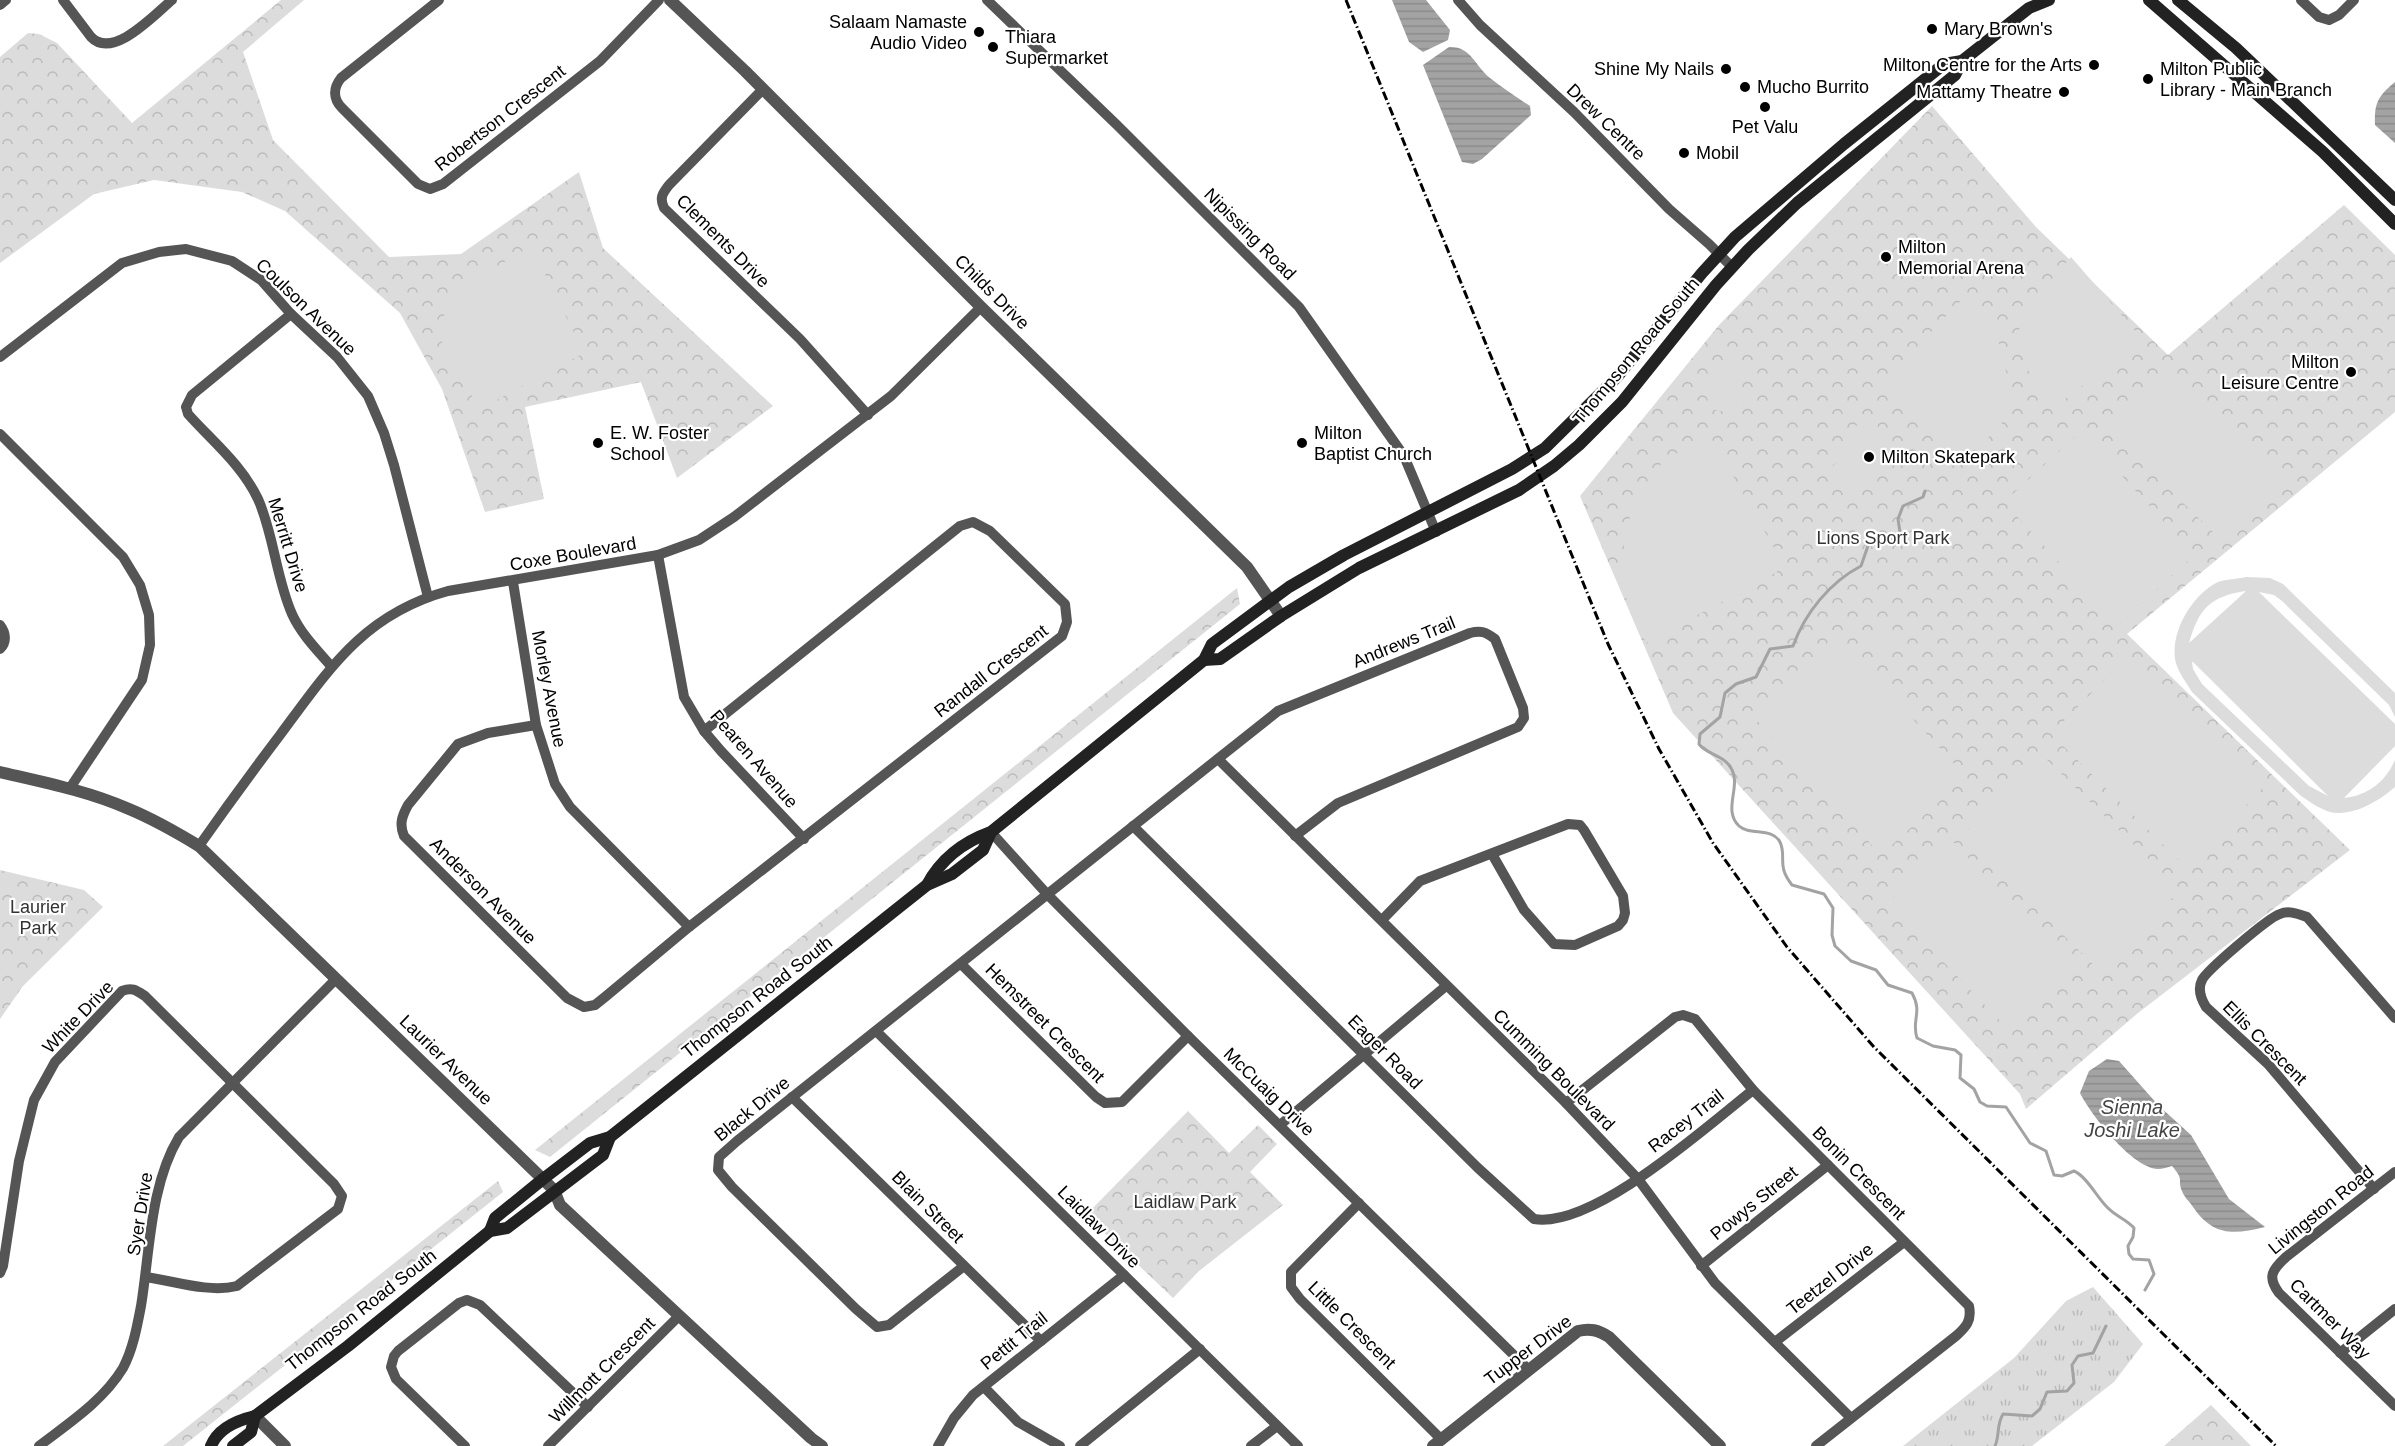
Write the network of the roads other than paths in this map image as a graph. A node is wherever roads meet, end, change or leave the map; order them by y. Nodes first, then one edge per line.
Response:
1 (6, 0) edge
2 (63, 0) edge
3 (172, 0) edge
4 (439, 0) edge
5 (659, 0) edge
6 (670, 0) edge
7 (987, 0) edge
8 (1458, 0) edge
9 (2049, 0) edge
10 (2149, 0) edge
11 (2178, 0) edge
12 (2301, 0) edge
13 (2354, 0) edge
14 (2031, 4) edge
15 (0, 5) edge
16 (1962, 61) junction
17 (763, 89) junction
18 (2395, 200) edge
19 (2395, 224) edge
20 (1719, 254) junction
21 (1732, 267) junction
22 (981, 307) junction
23 (291, 314) junction
24 (0, 357) edge
25 (868, 415) junction
26 (0, 434) edge
27 (1429, 512) junction
28 (1436, 532) junction
29 (658, 555) junction
30 (513, 582) junction
31 (428, 597) junction
32 (1271, 600) junction
33 (1281, 616) junction
34 (0, 626) edge
35 (0, 649) edge
36 (1204, 660) junction
37 (331, 666) junction
38 (536, 725) junction
39 (704, 730) junction
40 (1218, 759) junction
41 (0, 771) edge
42 (70, 788) junction
43 (1133, 826) junction
44 (992, 832) junction
45 (1295, 836) junction
46 (804, 839) junction
47 (199, 846) junction
48 (1492, 854) junction
49 (1047, 894) junction
50 (1382, 920) junction
51 (689, 927) junction
52 (961, 964) junction
53 (336, 978) junction
54 (1446, 986) junction
55 (2395, 1017) edge
56 (876, 1031) junction
57 (1188, 1036) junction
58 (1364, 1054) junction
59 (233, 1082) junction
60 (1753, 1090) junction
61 (792, 1097) junction
62 (1566, 1103) junction
63 (1280, 1125) junction
64 (610, 1137) junction
65 (1828, 1165) junction
66 (2395, 1172) edge
67 (543, 1179) junction
68 (1638, 1179) junction
69 (2374, 1188) junction
70 (554, 1190) junction
71 (1359, 1203) junction
72 (0, 1207) edge
73 (13, 1209) junction
74 (490, 1231) junction
75 (1904, 1242) junction
76 (964, 1266) junction
77 (1701, 1266) junction
78 (0, 1273) edge
79 (1124, 1275) junction
80 (146, 1277) junction
81 (2272, 1278) joint
82 (2395, 1310) edge
83 (679, 1316) junction
84 (1041, 1341) junction
85 (1775, 1342) junction
86 (1200, 1349) junction
87 (2340, 1353) junction
88 (1528, 1370) junction
89 (984, 1387) junction
90 (2395, 1406) edge
91 (588, 1407) junction
92 (255, 1416) junction
93 (1851, 1418) junction
94 (1277, 1426) junction
95 (1438, 1443) edge
96 (39, 1446) edge
97 (211, 1446) edge
98 (233, 1446) edge
99 (285, 1446) edge
100 (465, 1446) edge
101 (548, 1446) edge
102 (822, 1446) edge
103 (938, 1446) edge
104 (1060, 1446) edge
105 (1080, 1446) edge
106 (1251, 1446) edge
107 (1298, 1446) edge
108 (1720, 1446) edge
109 (1816, 1446) edge

1 - 15 street
2 - 3 street
4 - 5 street, Robertson Crescent
6 - 17 street, Childs Drive
7 - 27 street, Nipissing Road
8 - 20 street, Drew Centre
9 - 14 main road, Thompson Road South
10 - 19 main road
11 - 18 main road
12 - 13 street
14 - 16 main road, Thompson Road South
16 - 20 main road, Thompson Road South
16 - 21 main road, Thompson Road South
17 - 22 street, Childs Drive
17 - 25 street, Clements Drive
20 - 21 street, Drew Centre
20 - 27 main road, Thompson Road South
21 - 28 main road, Thompson Road South
22 - 25 street, Coxe Boulevard
22 - 32 street, Childs Drive
23 - 24 street, Coulson Avenue
23 - 31 street, Coulson Avenue
23 - 37 street, Merritt Drive
25 - 29 street, Coxe Boulevard
26 - 42 street
27 - 28 street, Nipissing Road
27 - 32 main road, Thompson Road South
28 - 33 main road, Thompson Road South
29 - 30 street, Coxe Boulevard
29 - 39 street, Pearen Avenue
30 - 31 street, Coxe Boulevard
30 - 38 street, Morley Avenue
31 - 37 street, Coxe Boulevard
32 - 33 street, Childs Drive
32 - 36 main road, Thompson Road South
33 - 36 main road, Thompson Road South
34 - 35 street
36 - 44 main road, Thompson Road South
37 - 47 street, Coxe Boulevard
38 - 51 street, Morley Avenue
38 - 51 street, Anderson Avenue
39 - 46 street, Pearen Avenue
39 - 46 street, Randall Crescent
40 - 43 street, Andrews Trail
40 - 45 street, Cumming Boulevard
40 - 45 street, Andrews Trail
41 - 42 street, Laurier Avenue
42 - 47 street, Laurier Avenue
43 - 49 street, Andrews Trail
43 - 58 street, Eager Road
44 - 49 street, McCuaig Drive
44 - 64 main road, Thompson Road South
45 - 50 street, Cumming Boulevard
46 - 51 street, Randall Crescent
47 - 53 street, Laurier Avenue
48 - 48 street
48 - 50 street
49 - 52 street, Black Drive
49 - 57 street, McCuaig Drive
50 - 54 street, Cumming Boulevard
52 - 56 street, Black Drive
52 - 57 street, Hemstreet Crescent
53 - 59 street, Syer Drive
53 - 67 street, Laurier Avenue
54 - 58 street
54 - 62 street, Cumming Boulevard
55 - 69 street, Ellis Crescent
56 - 61 street, Black Drive
56 - 79 street, Laidlaw Drive
57 - 63 street, McCuaig Drive
58 - 63 street
58 - 68 street, Eager Road
59 - 73 street, White Drive
59 - 80 street, Syer Drive
59 - 80 street, White Drive
60 - 62 street, Bonin Crescent
60 - 65 street, Bonin Crescent
60 - 68 street, Racey Trail
61 - 76 street, Blain Street
61 - 76 street, Black Drive
62 - 68 street, Cumming Boulevard
63 - 71 street, McCuaig Drive
64 - 67 main road, Thompson Road South
64 - 70 main road, Thompson Road South
65 - 75 street, Bonin Crescent
65 - 77 street, Powys Street
66 - 69 street, Livingston Road
67 - 70 street, Laurier Avenue
67 - 74 main road, Thompson Road South
68 - 77 street, Cumming Boulevard
69 - 81 street, Livingston Road
70 - 74 main road, Thompson Road South
70 - 83 street, Laurier Avenue
71 - 88 street, McCuaig Drive
71 - 95 street, Little Crescent
72 - 73 street
73 - 78 street, White Drive
74 - 92 main road, Thompson Road South
75 - 85 street, Teetzel Drive
75 - 93 street, Bonin Crescent
76 - 84 street, Blain Street
77 - 85 street, Cumming Boulevard
79 - 84 street, Pettit Trail
79 - 86 street, Laidlaw Drive
80 - 96 street, Syer Drive
81 - 87 street, Cartmer Way
82 - 87 street
83 - 91 street, Willmott Crescent
83 - 102 street, Laurier Avenue
84 - 89 street, Pettit Trail
85 - 93 street, Cumming Boulevard
86 - 94 street, Laidlaw Drive
86 - 105 street
87 - 90 street, Cartmer Way
88 - 95 street, Tupper Drive
88 - 108 street, Tupper Drive
89 - 103 street, Pettit Trail
89 - 104 street
91 - 100 street
91 - 101 street, Willmott Crescent
92 - 97 main road, Thompson Road South
92 - 98 main road, Thompson Road South
92 - 99 street
93 - 109 street, Bonin Crescent
94 - 106 street
94 - 107 street, Laidlaw Drive

